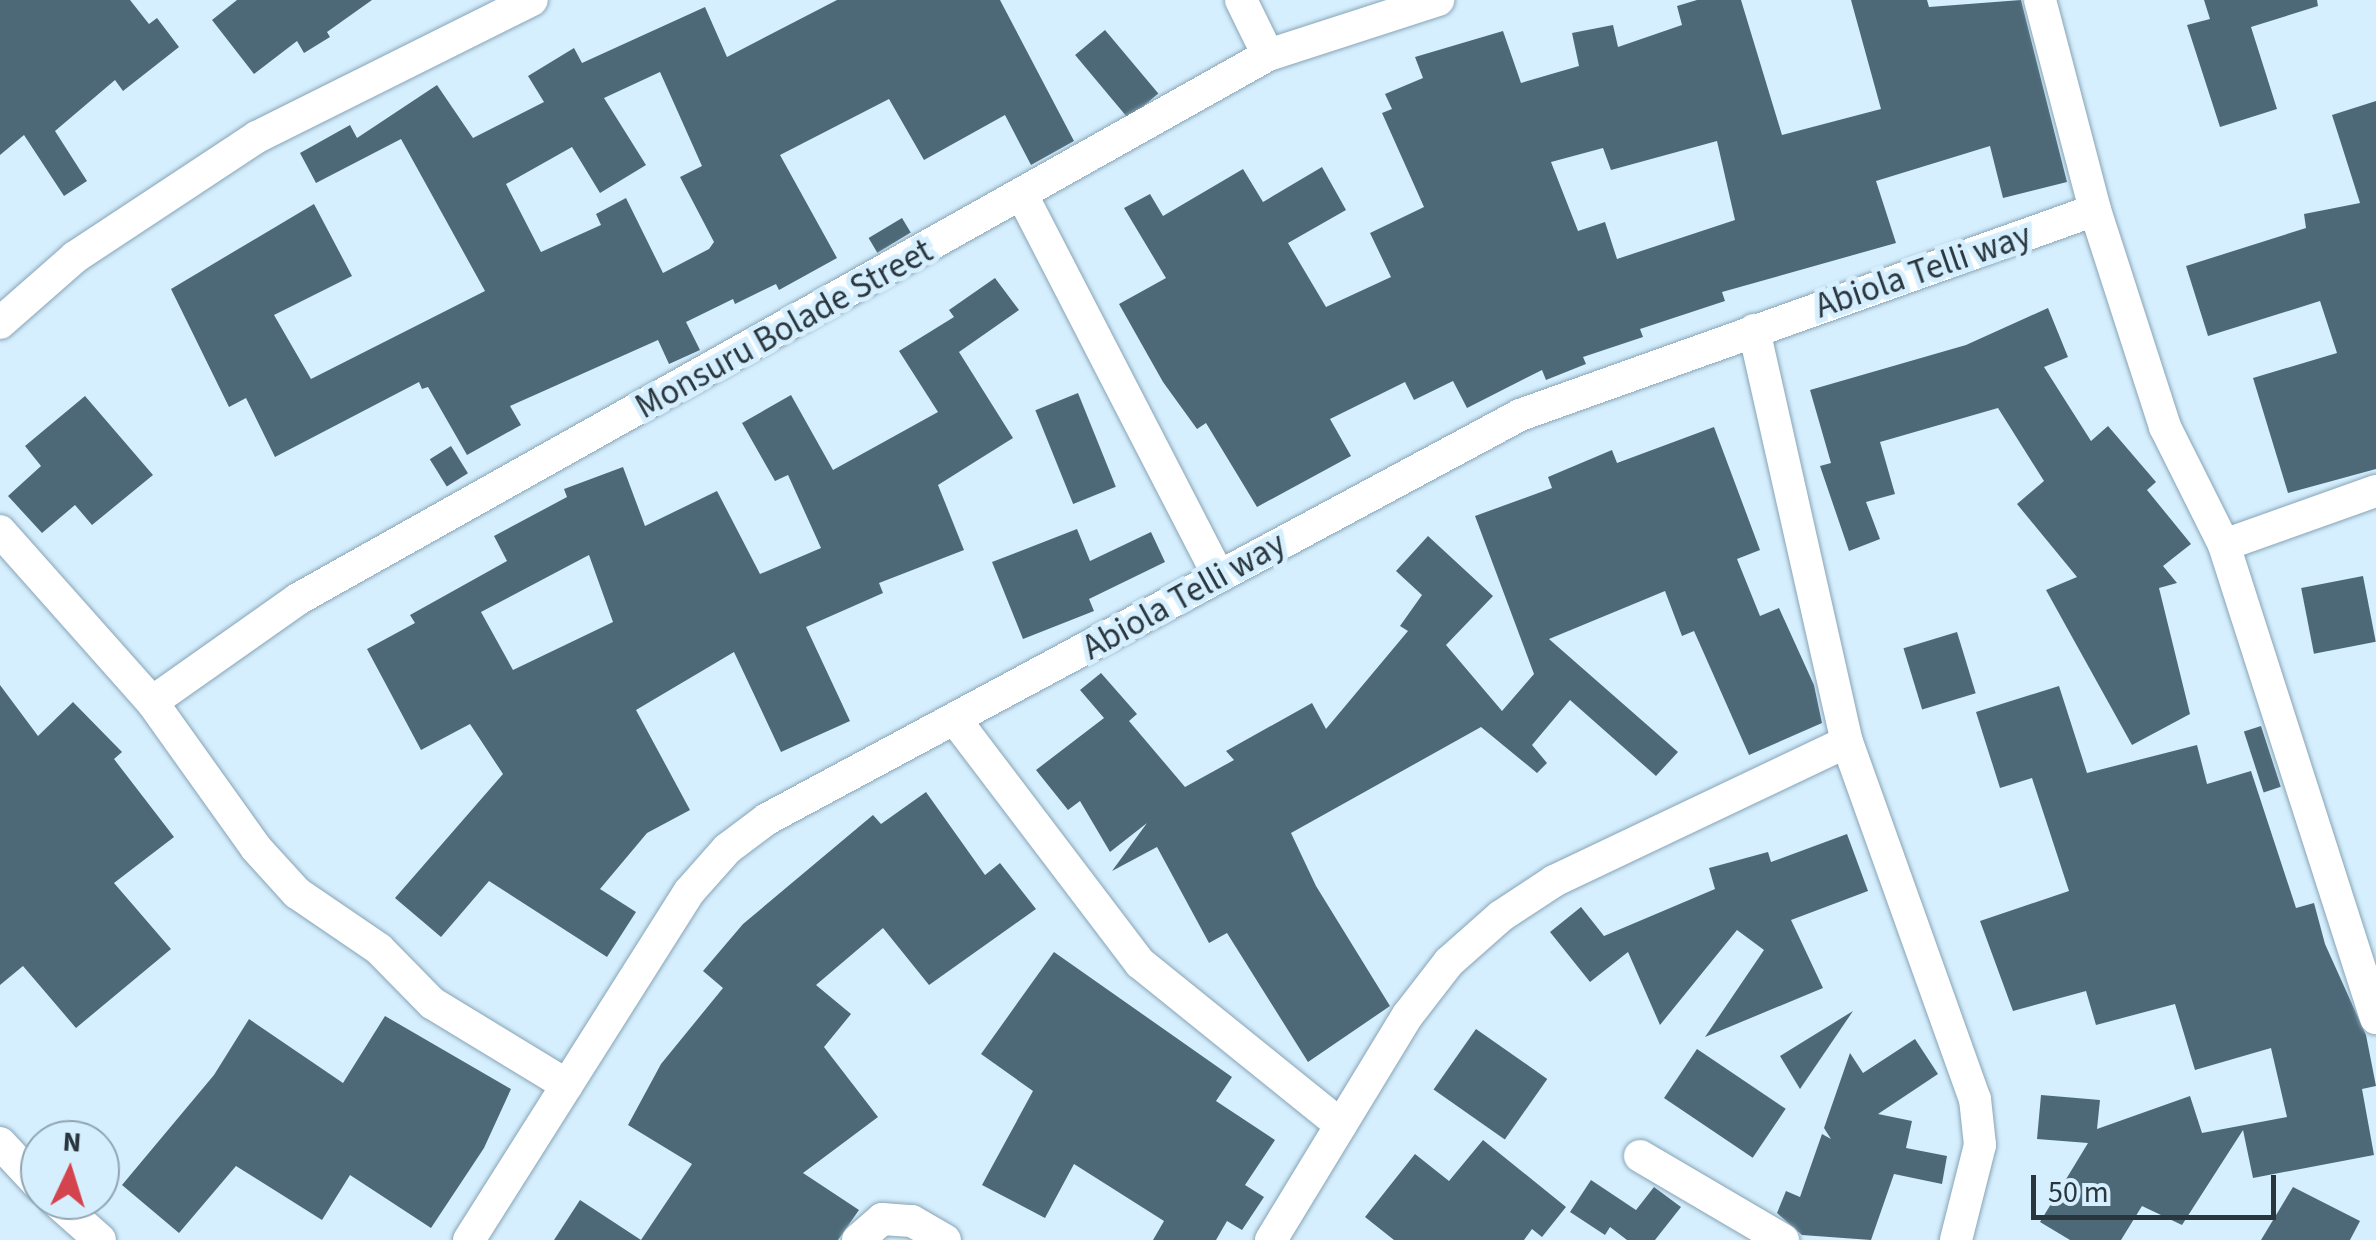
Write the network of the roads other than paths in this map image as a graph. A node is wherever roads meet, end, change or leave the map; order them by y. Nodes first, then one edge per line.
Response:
1 (532, 0) edge
2 (1240, 0) edge
3 (1438, 0) edge
4 (2040, 0) edge
5 (1268, 56) junction
6 (1022, 195) junction
7 (2095, 210) junction
8 (0, 323) edge
9 (1754, 330) junction
10 (2376, 491) edge
11 (0, 530) edge
12 (2224, 545) junction
13 (1218, 574) junction
14 (152, 702) junction
15 (957, 722) junction
16 (1847, 742) junction
17 (2376, 1018) edge
18 (567, 1085) junction
19 (1341, 1125) junction
20 (0, 1144) edge
21 (1640, 1156) dead end
22 (20, 1165) edge
23 (78, 1220) edge
24 (100, 1240) edge
25 (469, 1240) edge
26 (858, 1240) edge
27 (945, 1240) edge
28 (1271, 1240) edge
29 (1783, 1240) edge
30 (1956, 1240) edge

1 - 8 street
2 - 5 street
3 - 5 street, Monsuru Bolade Street
4 - 7 street
5 - 6 street, Monsuru Bolade Street
6 - 13 street
6 - 14 street, Monsuru Bolade Street
7 - 9 street, Abiola Telli way
7 - 12 street
9 - 13 street, Abiola Telli way
9 - 16 street
10 - 12 street
11 - 14 street
12 - 17 street
13 - 15 street, Abiola Telli way
14 - 18 street
15 - 18 street, Abiola Telli way
15 - 19 street
16 - 19 street
16 - 30 street
18 - 25 street, Abiola Telli way
19 - 28 street
20 - 22 street
21 - 29 street
23 - 24 street
26 - 27 street

